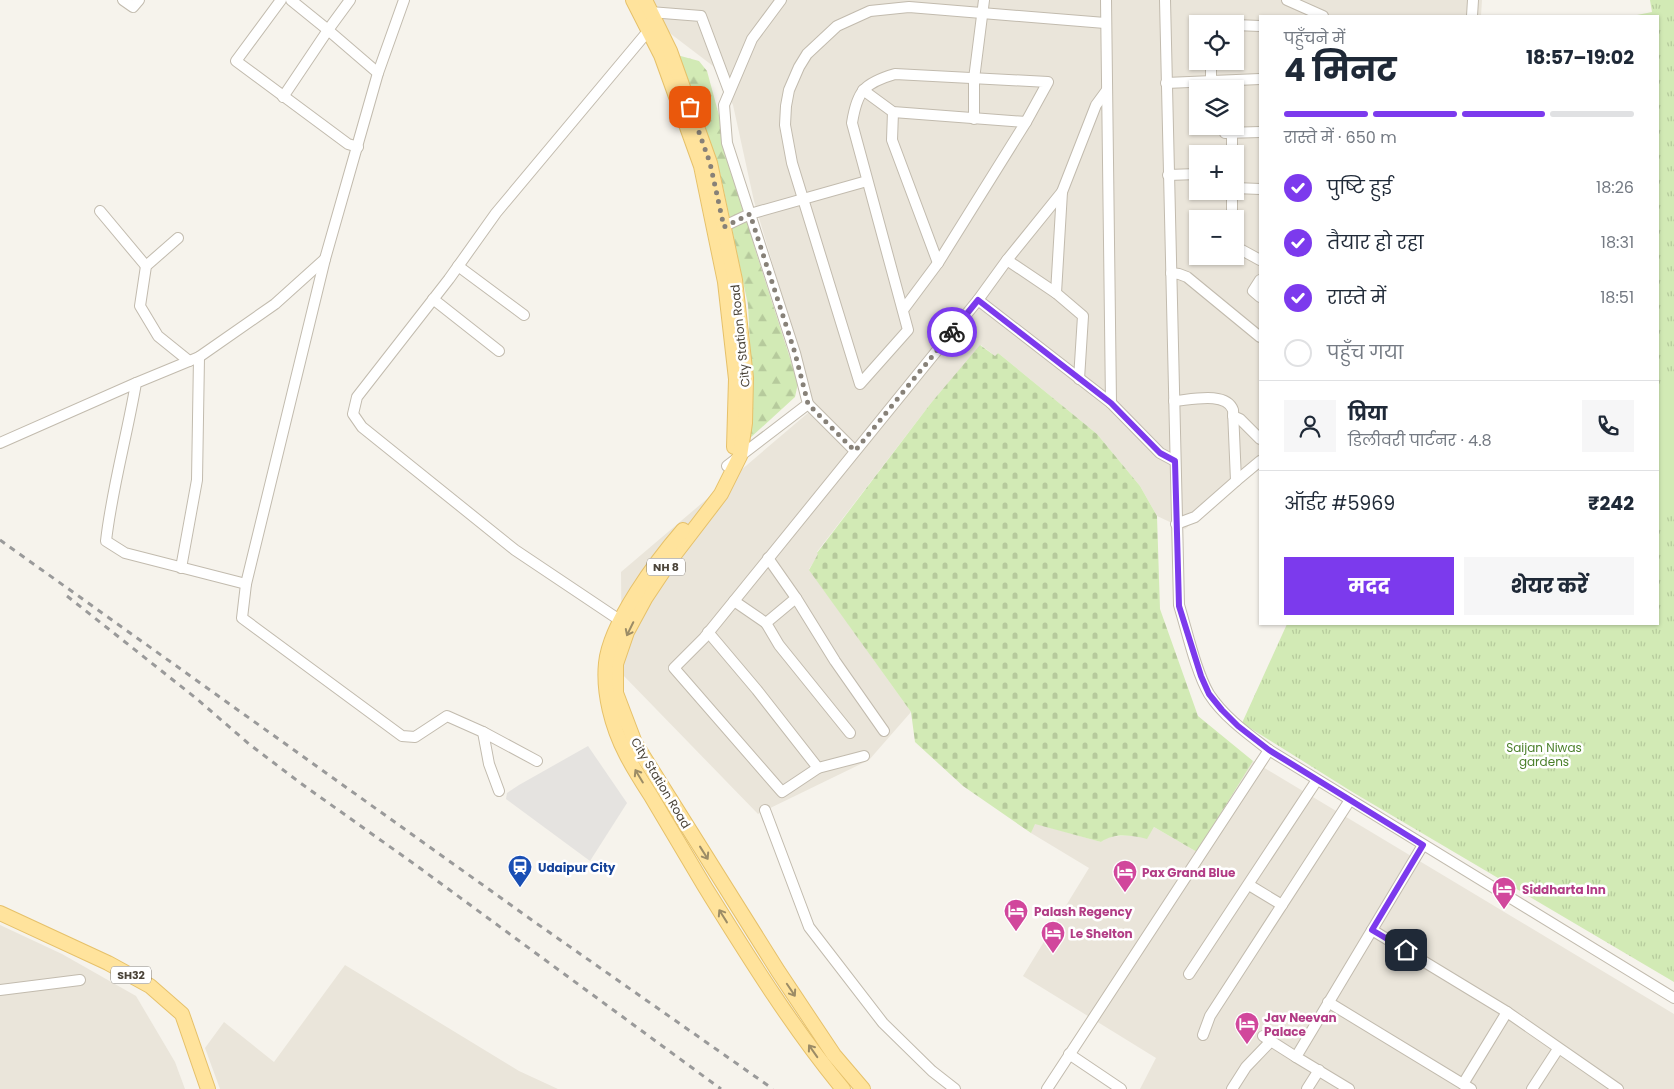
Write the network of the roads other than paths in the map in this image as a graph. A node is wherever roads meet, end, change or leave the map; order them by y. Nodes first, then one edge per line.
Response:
1 (123, 0) edge
2 (139, 0) edge
3 (281, 0) edge
4 (291, 0) edge
5 (350, 0) edge
6 (633, 0) edge
7 (781, 0) edge
8 (984, 0) edge
9 (1106, 0) edge
10 (1165, 0) edge
11 (1287, 0) edge
12 (1473, 0) edge
13 (400, 2) edge
14 (648, 6) edge
15 (981, 12) junction
16 (1321, 15) edge
17 (1472, 15) edge
18 (1106, 23) junction
19 (1244, 25) edge
20 (1259, 26) edge
21 (328, 30) junction
22 (648, 30) junction
23 (378, 73) junction
24 (974, 78) junction
25 (1259, 79) edge
26 (1236, 80) edge
27 (1189, 82) edge
28 (1166, 83) junction
29 (864, 90) junction
30 (1107, 90) junction
31 (729, 91) junction
32 (283, 96) junction
33 (893, 112) junction
34 (974, 119) junction
35 (1026, 122) junction
36 (1259, 132) edge
37 (1230, 145) edge
38 (358, 147) junction
39 (1168, 174) junction
40 (1189, 174) edge
41 (867, 181) junction
42 (1244, 188) edge
43 (1259, 189) edge
44 (1062, 192) junction
45 (804, 199) junction
46 (100, 211) dead end
47 (750, 214) junction
48 (719, 228) junction
49 (178, 238) dead end
50 (1244, 251) edge
51 (325, 259) junction
52 (1259, 259) edge
53 (1007, 260) junction
54 (938, 263) junction
55 (146, 266) junction
56 (458, 266) junction
57 (1171, 273) junction
58 (1259, 282) edge
59 (1056, 294) junction
60 (1259, 297) edge
61 (433, 299) junction
62 (978, 300) junction
63 (903, 310) junction
64 (524, 315) dead end
65 (1259, 336) edge
66 (499, 351) dead end
67 (194, 359) junction
68 (1079, 378) junction
69 (136, 383) junction
70 (1174, 401) junction
71 (1111, 403) junction
72 (808, 404) junction
73 (1233, 416) junction
74 (1259, 438) edge
75 (0, 442) edge
76 (855, 451) junction
77 (740, 456) junction
78 (1175, 461) junction
79 (1259, 462) edge
80 (727, 466) junction
81 (1236, 481) junction
82 (1176, 524) junction
83 (768, 558) junction
84 (181, 568) junction
85 (246, 584) junction
86 (796, 598) junction
87 (734, 601) junction
88 (621, 621) junction
89 (766, 624) junction
90 (708, 632) junction
91 (884, 731) dead end
92 (484, 732) junction
93 (850, 733) dead end
94 (1269, 750) junction
95 (864, 756) dead end
96 (537, 761) dead end
97 (818, 768) junction
98 (1317, 780) junction
99 (499, 791) dead end
100 (1350, 800) junction
101 (765, 810) dead end
102 (1423, 845) junction
103 (1249, 885) junction
104 (1282, 905) junction
105 (0, 913) edge
106 (1372, 930) junction
107 (1189, 974) dead end
108 (80, 980) dead end
109 (0, 990) edge
110 (1674, 998) edge
111 (1328, 1002) junction
112 (1507, 1012) junction
113 (1203, 1035) dead end
114 (1558, 1049) junction
115 (1069, 1054) junction
116 (1296, 1056) junction
117 (1319, 1070) junction
118 (1467, 1086) edge
119 (208, 1089) edge
120 (843, 1089) edge
121 (863, 1089) edge
122 (955, 1089) edge
123 (1046, 1089) edge
124 (1121, 1089) edge
125 (1232, 1089) edge
126 (1308, 1089) edge
127 (1349, 1089) edge
128 (1532, 1089) edge
129 (1618, 1089) edge

1 - 2 street
3 - 32 street
4 - 21 street
5 - 21 street
6 - 22 main road, City Station Road / NH 8
7 - 31 street
8 - 15 street
9 - 18 street
10 - 28 street
11 - 16 street
12 - 17 street
13 - 23 street
14 - 31 street
14 - 48 main road, City Station Road / NH 8
15 - 18 street
15 - 24 street
15 - 45 street
18 - 30 street
19 - 20 street
21 - 23 street
21 - 32 street
22 - 48 main road, City Station Road / NH 8
22 - 56 street
23 - 38 street
24 - 29 street
24 - 34 street
24 - 35 street
25 - 26 street
27 - 28 street
28 - 39 street
29 - 33 street
29 - 41 street
30 - 44 street
30 - 71 street
31 - 47 street
32 - 38 street
33 - 34 street
33 - 54 street
34 - 35 street
35 - 54 street
36 - 37 street
38 - 51 street
39 - 40 street
39 - 57 street
41 - 45 street
41 - 63 street
42 - 43 street
44 - 53 street
44 - 59 street
45 - 47 street
45 - 63 street
46 - 55 street
47 - 48 street
47 - 72 street
48 - 77 main road, City Station Road / NH 8
48 - 80 main road, City Station Road / NH 8
49 - 55 street
50 - 52 street
51 - 67 street
51 - 85 street
53 - 59 street
53 - 62 street
54 - 63 street
55 - 67 street
56 - 61 street
56 - 64 street
57 - 65 street
57 - 70 street
58 - 60 street
59 - 68 street
61 - 66 street
61 - 88 street
62 - 68 street
62 - 76 street
67 - 69 street
67 - 84 street
68 - 71 street
69 - 75 street
69 - 84 street
70 - 73 street
70 - 78 street
71 - 78 street
72 - 76 street
72 - 77 street
73 - 74 street
73 - 81 street
76 - 83 street
77 - 80 street
77 -> 121 main road, City Station Road / NH 8
78 - 82 street
79 - 81 street
80 - 88 main road, City Station Road / NH 8
81 - 82 street
82 - 94 street
83 - 86 street
83 - 87 street
84 - 85 street
85 - 92 street
86 - 89 street
86 - 91 street
87 - 89 street
87 - 90 street
120 -> 88 main road, City Station Road / NH 8
89 - 93 street
90 - 97 street
90 - 97 street
92 - 96 street
92 - 99 street
94 - 98 street
94 - 115 street
95 - 97 street
98 - 100 street
98 - 103 street
100 - 102 street
100 - 104 street
101 - 122 street
102 - 106 street
102 - 110 street
103 - 104 street
103 - 107 street
104 - 113 street
105 - 119 main road, SH32
106 - 111 street
106 - 112 street
108 - 109 street
111 - 116 street
111 - 118 street
112 - 114 street
112 - 118 street
114 - 128 street
114 - 129 street
115 - 123 street
115 - 124 street
116 - 117 street
116 - 125 street
117 - 126 street
117 - 127 street

